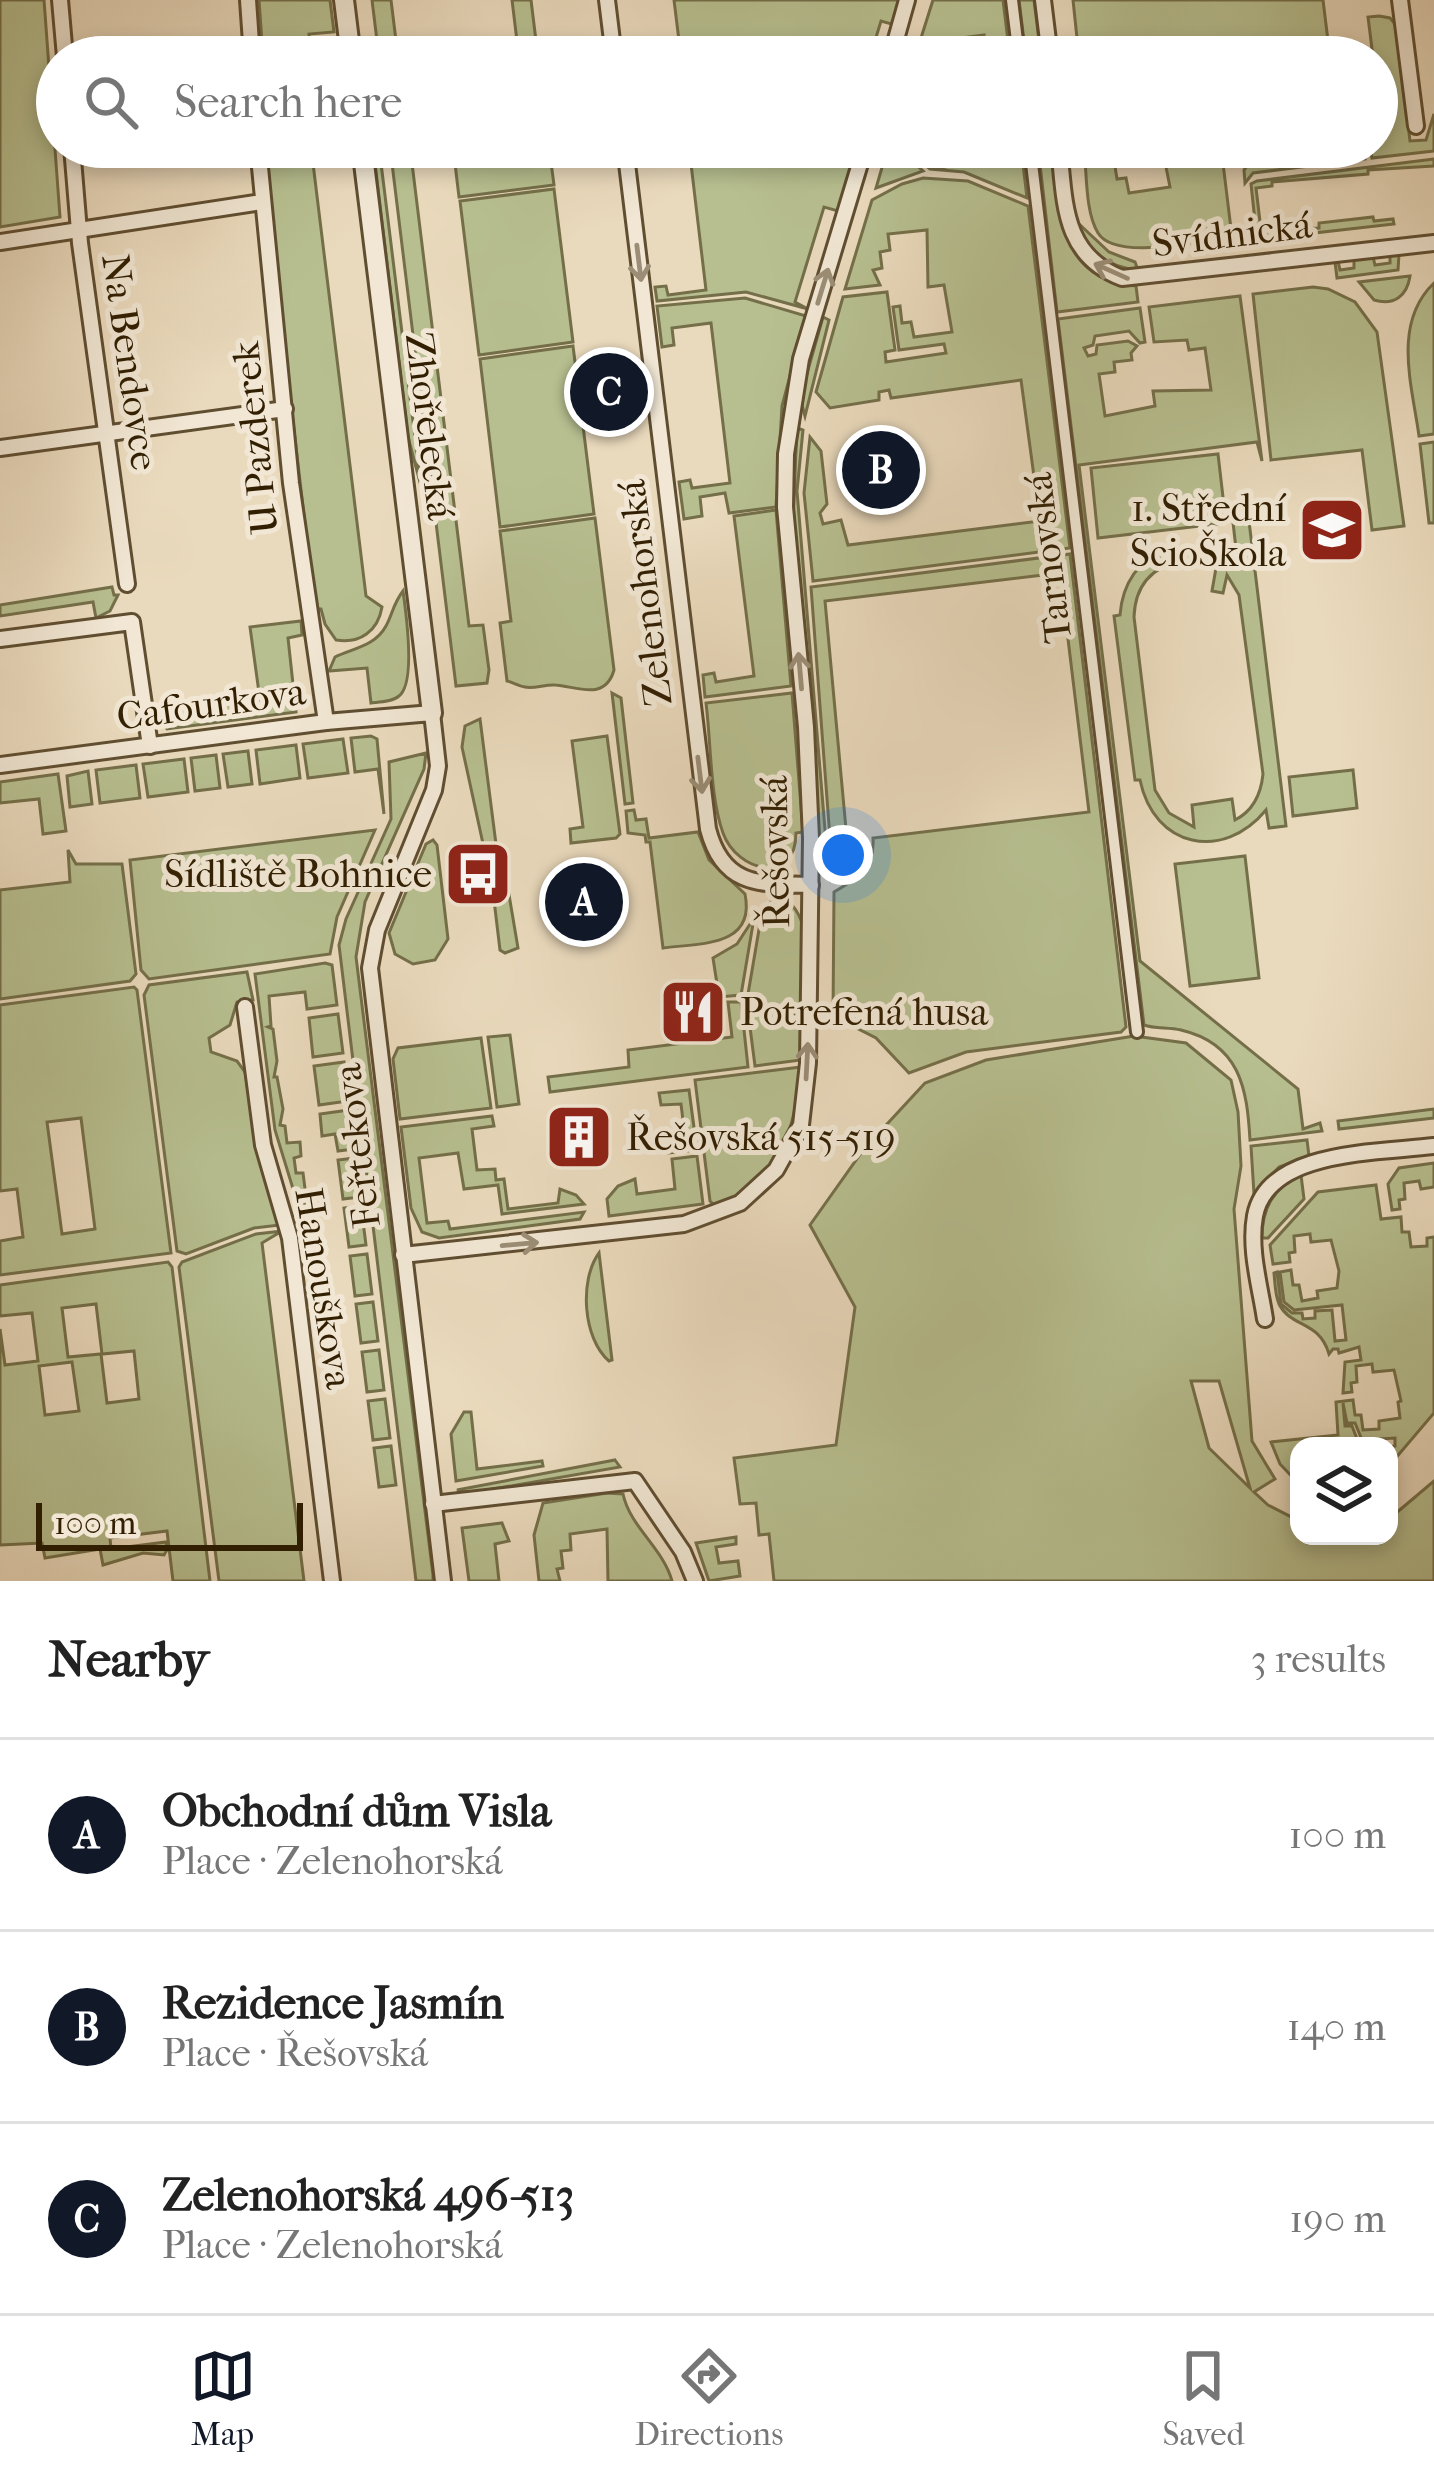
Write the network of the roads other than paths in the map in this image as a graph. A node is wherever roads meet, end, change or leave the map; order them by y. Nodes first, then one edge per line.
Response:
1 (60, 0) edge
2 (248, 0) edge
3 (344, 0) edge
4 (607, 0) edge
5 (908, 0) edge
6 (1012, 0) edge
7 (1043, 0) edge
8 (1400, 0) edge
9 (63, 36) edge
10 (251, 36) edge
11 (348, 36) edge
12 (611, 36) edge
13 (897, 36) edge
14 (1016, 36) edge
15 (1047, 36) edge
16 (1416, 126) dead end
17 (74, 168) edge
18 (260, 168) edge
19 (365, 168) edge
20 (628, 168) edge
21 (859, 168) edge
22 (1033, 168) edge
23 (1062, 168) edge
24 (262, 202) junction
25 (79, 230) junction
26 (0, 242) edge
27 (1434, 243) edge
28 (285, 409) junction
29 (106, 434) junction
30 (0, 448) edge
31 (127, 584) dead end
32 (0, 638) edge
33 (432, 713) junction
34 (326, 722) junction
35 (150, 746) junction
36 (0, 765) edge
37 (811, 885) junction
38 (245, 1007) dead end
39 (1137, 1032) dead end
40 (1434, 1146) edge
41 (403, 1255) junction
42 (1264, 1319) dead end
43 (433, 1504) junction
44 (332, 1581) edge
45 (442, 1581) edge
46 (695, 1581) edge

1 - 9 street
2 - 10 street
3 - 11 street
4 - 12 street
5 - 13 street
6 - 14 street
7 - 15 street
8 - 16 street
17 - 25 street, Na Bendovce
18 - 24 street, U Pazderek
19 - 33 street, Zhořelecká
20 -> 37 street, Zelenohorská
37 -> 21 street, Řešovská
22 - 39 street, Tarnovská
27 -> 23 street, Svídnická
24 - 25 street
24 - 28 street, U Pazderek
25 - 26 street
25 - 29 street, Na Bendovce
28 - 29 street
28 - 34 street, U Pazderek
29 - 30 street
29 - 31 street, Na Bendovce
32 - 35 street
33 - 34 street, Cafourkova
33 - 41 street, Feřtekova
34 - 35 street, Cafourkova
35 - 36 street, Cafourkova
41 -> 37 street, Řešovská
38 - 44 street, Hanouškova
40 - 42 street
41 - 43 street, Feřtekova
43 - 45 street, Feřtekova
43 - 46 street

